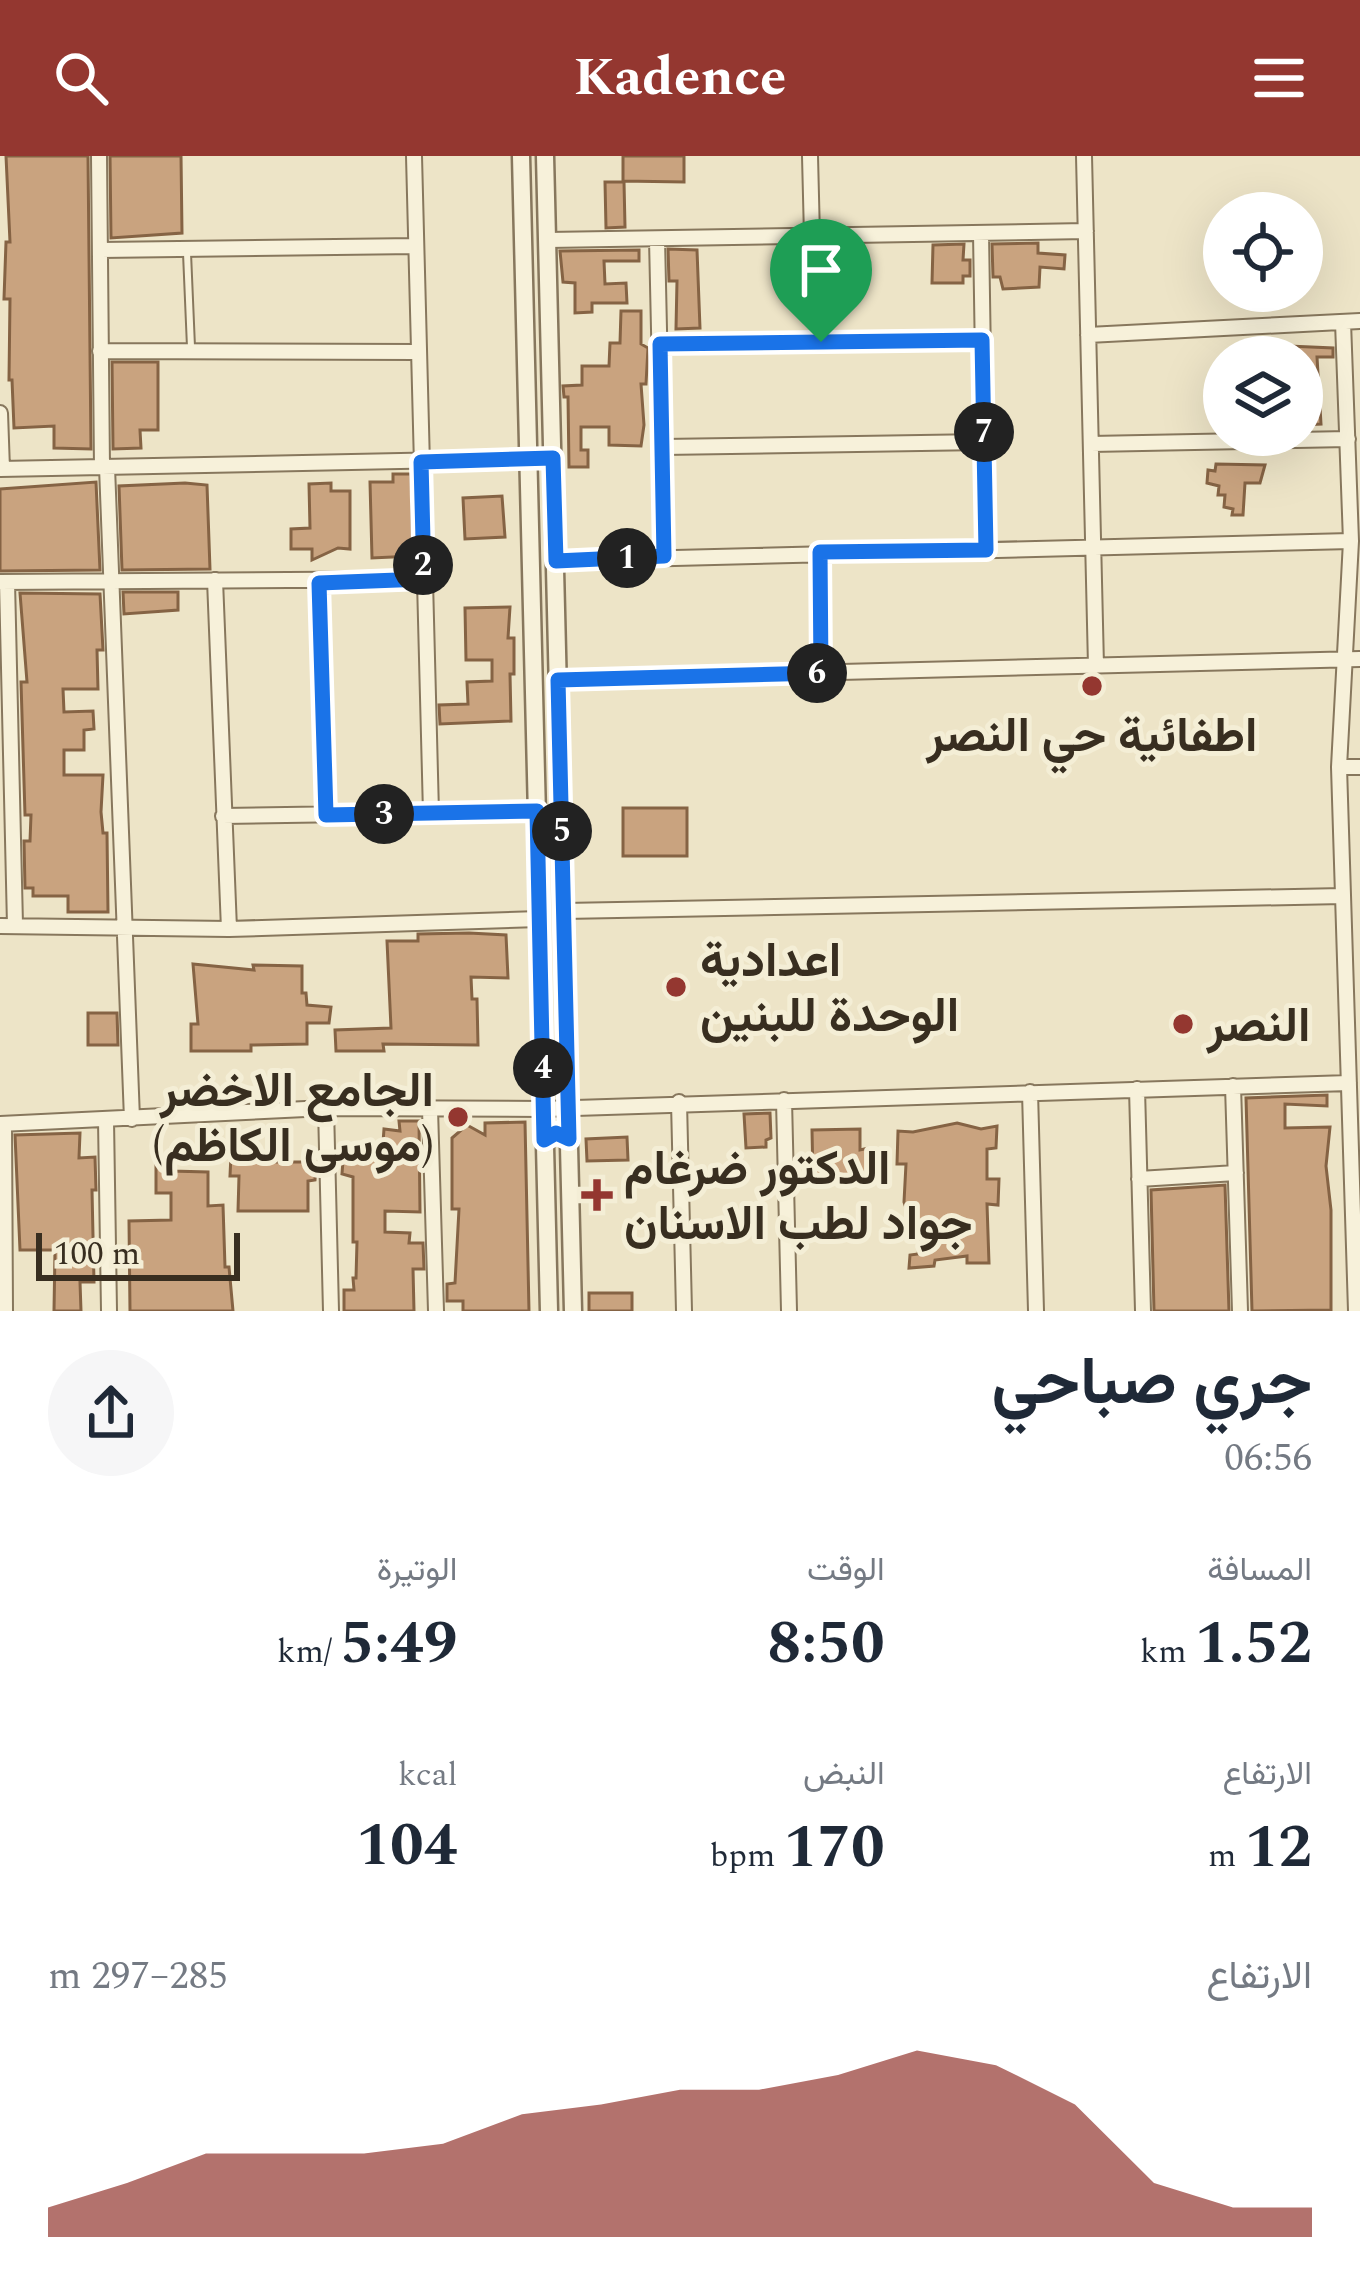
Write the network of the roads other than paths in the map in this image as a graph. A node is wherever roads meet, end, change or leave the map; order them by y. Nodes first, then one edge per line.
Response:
1 (98, 156) edge
2 (414, 156) edge
3 (521, 156) edge
4 (545, 156) edge
5 (810, 156) edge
6 (1084, 156) edge
7 (1086, 231) junction
8 (981, 233) junction
9 (812, 236) junction
10 (657, 239) junction
11 (548, 241) junction
12 (416, 246) junction
13 (187, 249) junction
14 (101, 250) junction
15 (1360, 321) edge
16 (1342, 322) junction
17 (1088, 335) junction
18 (982, 340) junction
19 (660, 344) junction
20 (100, 352) junction
21 (191, 352) junction
22 (418, 352) junction
23 (0, 413) edge
24 (529, 434) junction
25 (553, 436) junction
26 (1348, 439) junction
27 (984, 442) junction
28 (1091, 444) junction
29 (663, 447) junction
30 (553, 458) junction
31 (530, 459) junction
32 (421, 462) junction
33 (104, 467) junction
34 (1, 469) edge
35 (554, 493) junction
36 (530, 496) junction
37 (1351, 541) junction
38 (986, 550) junction
39 (1094, 550) junction
40 (820, 552) junction
41 (664, 556) junction
42 (556, 561) junction
43 (424, 579) junction
44 (214, 580) junction
45 (110, 581) junction
46 (3, 582) edge
47 (319, 583) junction
48 (1343, 659) junction
49 (1360, 659) edge
50 (1096, 666) junction
51 (821, 673) junction
52 (558, 680) junction
53 (6, 695) edge
54 (1360, 766) edge
55 (1339, 767) junction
56 (7, 809) edge
57 (537, 811) junction
58 (431, 813) junction
59 (326, 815) junction
60 (223, 816) junction
61 (1343, 896) junction
62 (564, 911) junction
63 (539, 920) junction
64 (8, 926) edge
65 (123, 926) junction
66 (229, 929) junction
67 (1353, 1026) edge
68 (543, 1072) junction
69 (567, 1072) junction
70 (1348, 1083) junction
71 (1233, 1086) junction
72 (1136, 1089) junction
73 (1030, 1092) junction
74 (784, 1100) junction
75 (679, 1102) junction
76 (568, 1107) junction
77 (326, 1108) junction
78 (430, 1108) junction
79 (544, 1109) junction
80 (131, 1119) junction
81 (106, 1120) junction
82 (2, 1124) edge
83 (569, 1139) junction
84 (544, 1140) junction
85 (1236, 1173) junction
86 (1139, 1179) junction
87 (2, 1229) edge
88 (1357, 1300) edge
89 (5, 1311) edge
90 (109, 1311) edge
91 (331, 1311) edge
92 (436, 1311) edge
93 (549, 1311) edge
94 (573, 1311) edge
95 (684, 1311) edge
96 (789, 1311) edge
97 (1036, 1311) edge
98 (1143, 1311) edge
99 (1240, 1311) edge

1 - 14 street
2 - 12 street
3 - 24 street
4 - 11 street
5 - 9 street
6 - 7 street
7 - 8 street
7 - 17 street
8 - 9 street
8 - 18 street
9 - 10 street
10 - 11 street
10 - 19 street
11 - 25 street
12 - 13 street
12 - 22 street
13 - 14 street
13 - 21 lane
14 - 20 street
15 - 16 street
16 - 17 street
16 - 26 street
17 - 28 street
18 - 19 street
18 - 27 street
19 - 29 street
20 - 21 street
20 - 33 street
21 - 22 street
22 - 32 street
23 - 34 street
24 - 25 street
24 - 31 street
25 - 30 street
26 - 28 street
26 - 37 street
27 - 29 street
27 - 38 street
28 - 39 street
29 - 41 street
30 - 31 street
30 - 35 street
31 - 32 street
31 - 36 street
32 - 33 street
32 - 43 street
33 - 34 street
33 - 45 street
35 - 36 street
35 - 42 street
36 - 57 street
37 - 39 street
37 - 48 street
38 - 39 street
38 - 40 street
39 - 50 street
40 - 41 street
40 - 51 street
41 - 42 street
42 - 52 street
43 - 47 street
43 - 58 street
44 - 45 street
44 - 47 street
44 - 60 street
45 - 46 street
45 - 65 street
46 - 53 street
47 - 59 street
48 - 49 street
48 - 50 street
48 - 55 street
50 - 51 street
51 - 52 street
52 - 62 street
53 - 56 street
54 - 55 street
55 - 61 street
56 - 64 street
57 - 58 street
57 - 63 street
58 - 59 street
59 - 60 street
60 - 66 street
61 - 62 street
61 - 67 street
62 - 69 street
63 - 66 street
63 - 68 street
64 - 65 street
65 - 66 street
65 - 80 street
67 - 70 street
68 - 69 street
68 - 79 street
69 - 76 street
70 - 71 street
70 - 88 street
71 - 72 street
71 - 85 street
72 - 73 street
72 - 86 street
73 - 74 street
73 - 97 street
74 - 75 street
74 - 96 street
75 - 76 street
75 - 95 street
76 - 79 street
76 - 83 street
77 - 78 street
77 - 80 street
77 - 91 street
78 - 79 street
78 - 92 street
79 - 84 street
80 - 81 street
81 - 82 street
81 - 90 street
82 - 87 street
83 - 84 street
83 - 94 street
84 - 93 street
85 - 86 street
85 - 99 street
86 - 98 street
87 - 89 street

